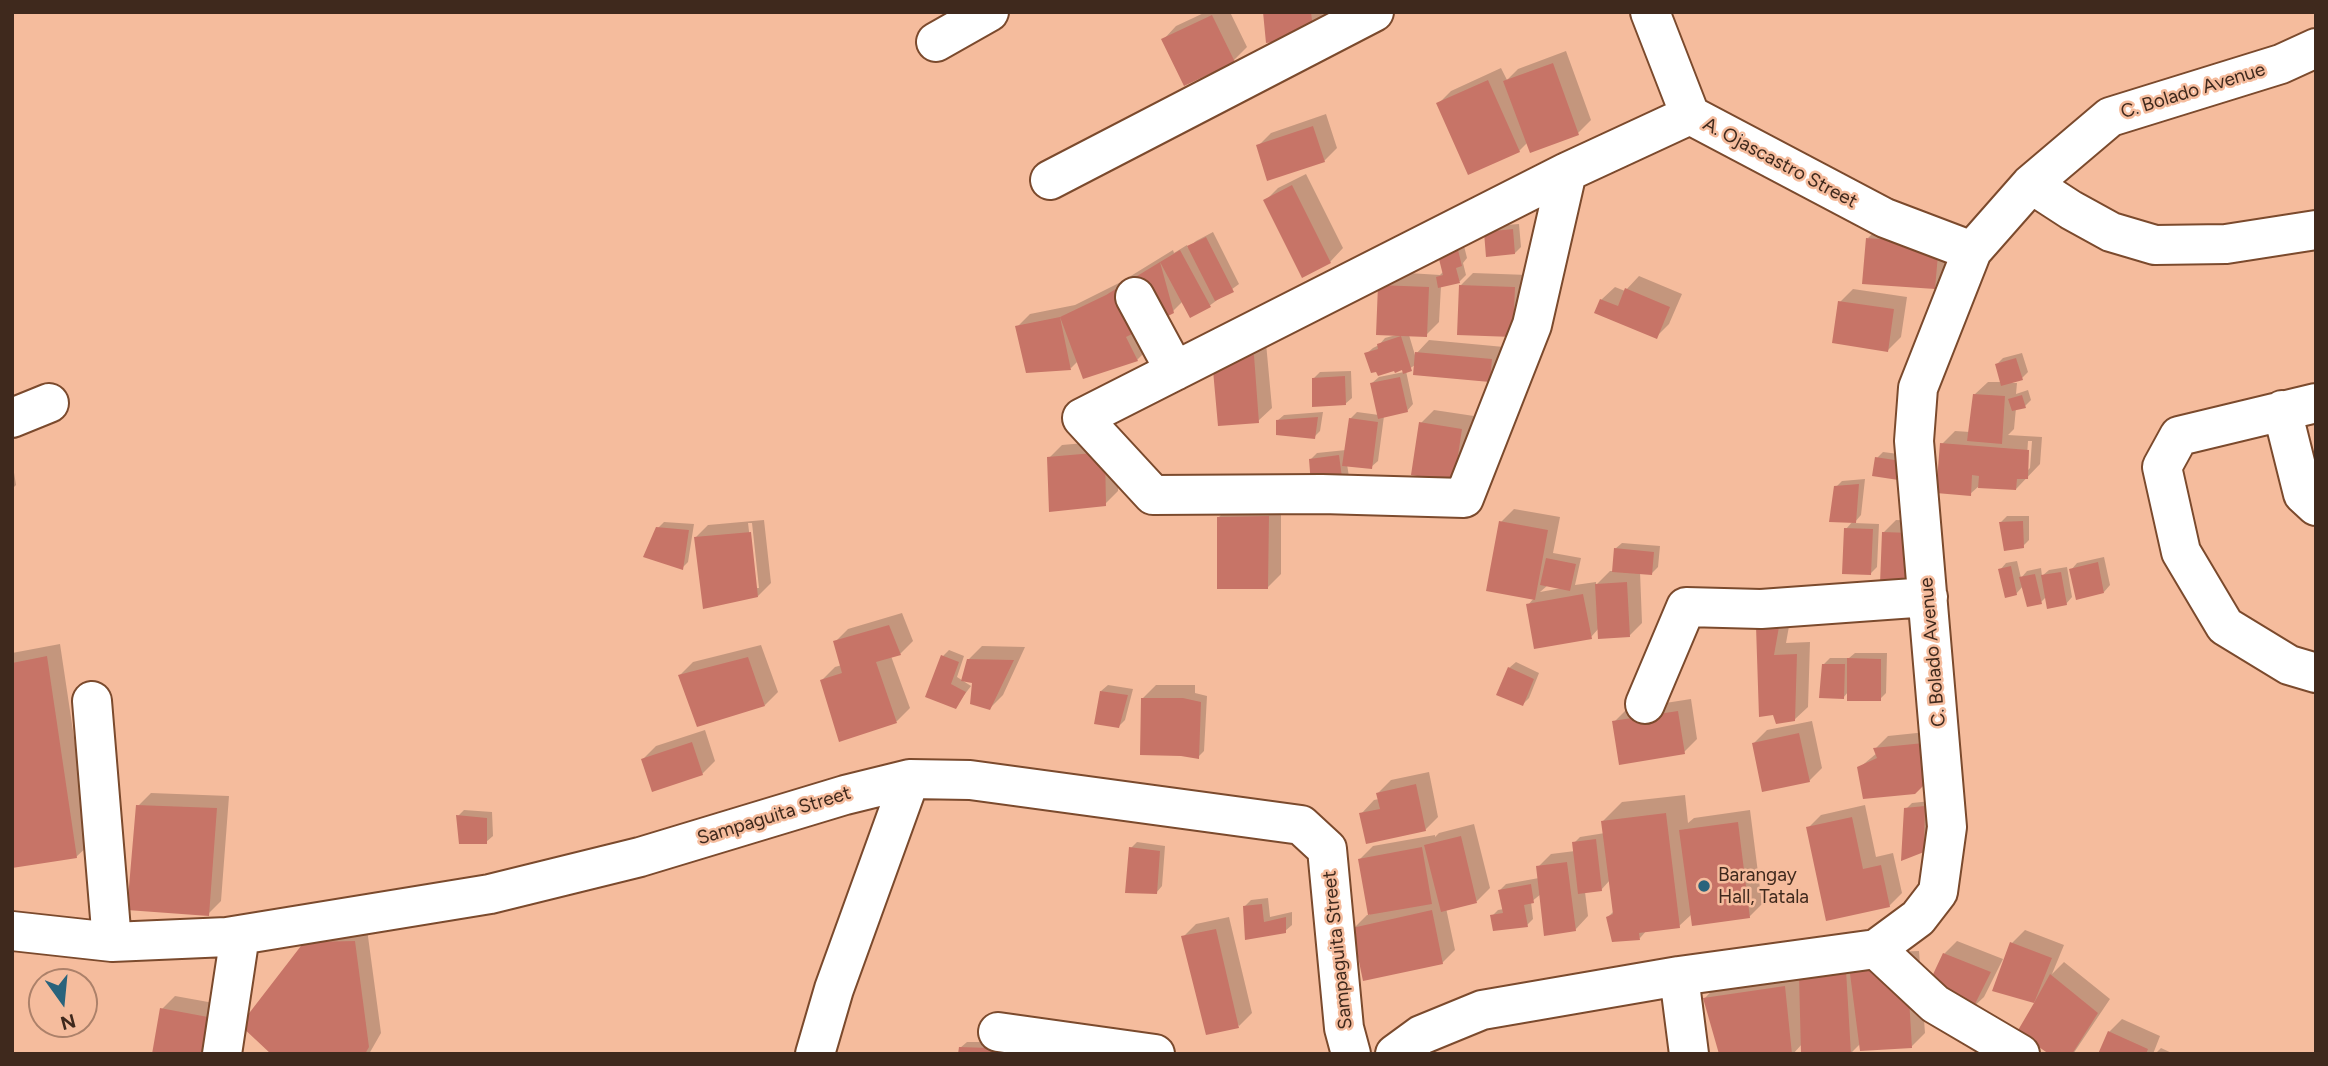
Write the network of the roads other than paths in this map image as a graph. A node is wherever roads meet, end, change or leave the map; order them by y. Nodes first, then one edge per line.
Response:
1 (989, 12) edge
2 (1650, 12) edge
3 (1371, 13) edge
4 (936, 42) dead end
5 (2316, 48) edge
6 (1690, 115) junction
7 (1567, 173) junction
8 (1050, 180) dead end
9 (2031, 184) junction
10 (2316, 230) edge
11 (1972, 251) junction
12 (1135, 298) dead end
13 (1175, 371) junction
14 (49, 403) dead end
15 (2299, 406) edge
16 (12, 418) edge
17 (2316, 506) edge
18 (1928, 597) junction
19 (2316, 673) edge
20 (92, 701) dead end
21 (1645, 704) dead end
22 (910, 779) junction
23 (12, 931) edge
24 (240, 935) junction
25 (112, 942) junction
26 (1876, 949) junction
27 (1679, 976) junction
28 (998, 1032) dead end
29 (222, 1054) edge
30 (815, 1054) edge
31 (1155, 1054) edge
32 (1351, 1054) edge
33 (1395, 1054) edge
34 (1689, 1054) edge
35 (2020, 1054) edge

1 - 4 street
2 - 6 street, A. Ojascastro Street
3 - 8 street
5 - 9 street, C. Bolado Avenue
6 - 7 street
6 - 11 street, A. Ojascastro Street
7 - 13 street
7 - 13 street
9 - 10 street
9 - 11 street, C. Bolado Avenue
11 - 18 street, C. Bolado Avenue
12 - 13 street
14 - 16 street
15 - 17 street
15 - 19 street
18 - 21 street
18 - 26 street, C. Bolado Avenue
20 - 25 street
22 - 24 street, Sampaguita Street
22 - 30 street
22 - 32 street, Sampaguita Street
23 - 25 street, Sampaguita Street
24 - 25 street, Sampaguita Street
24 - 29 street
26 - 27 street, C. Bolado Avenue
26 - 35 street
27 - 33 street, C. Bolado Avenue
27 - 34 street
28 - 31 street

